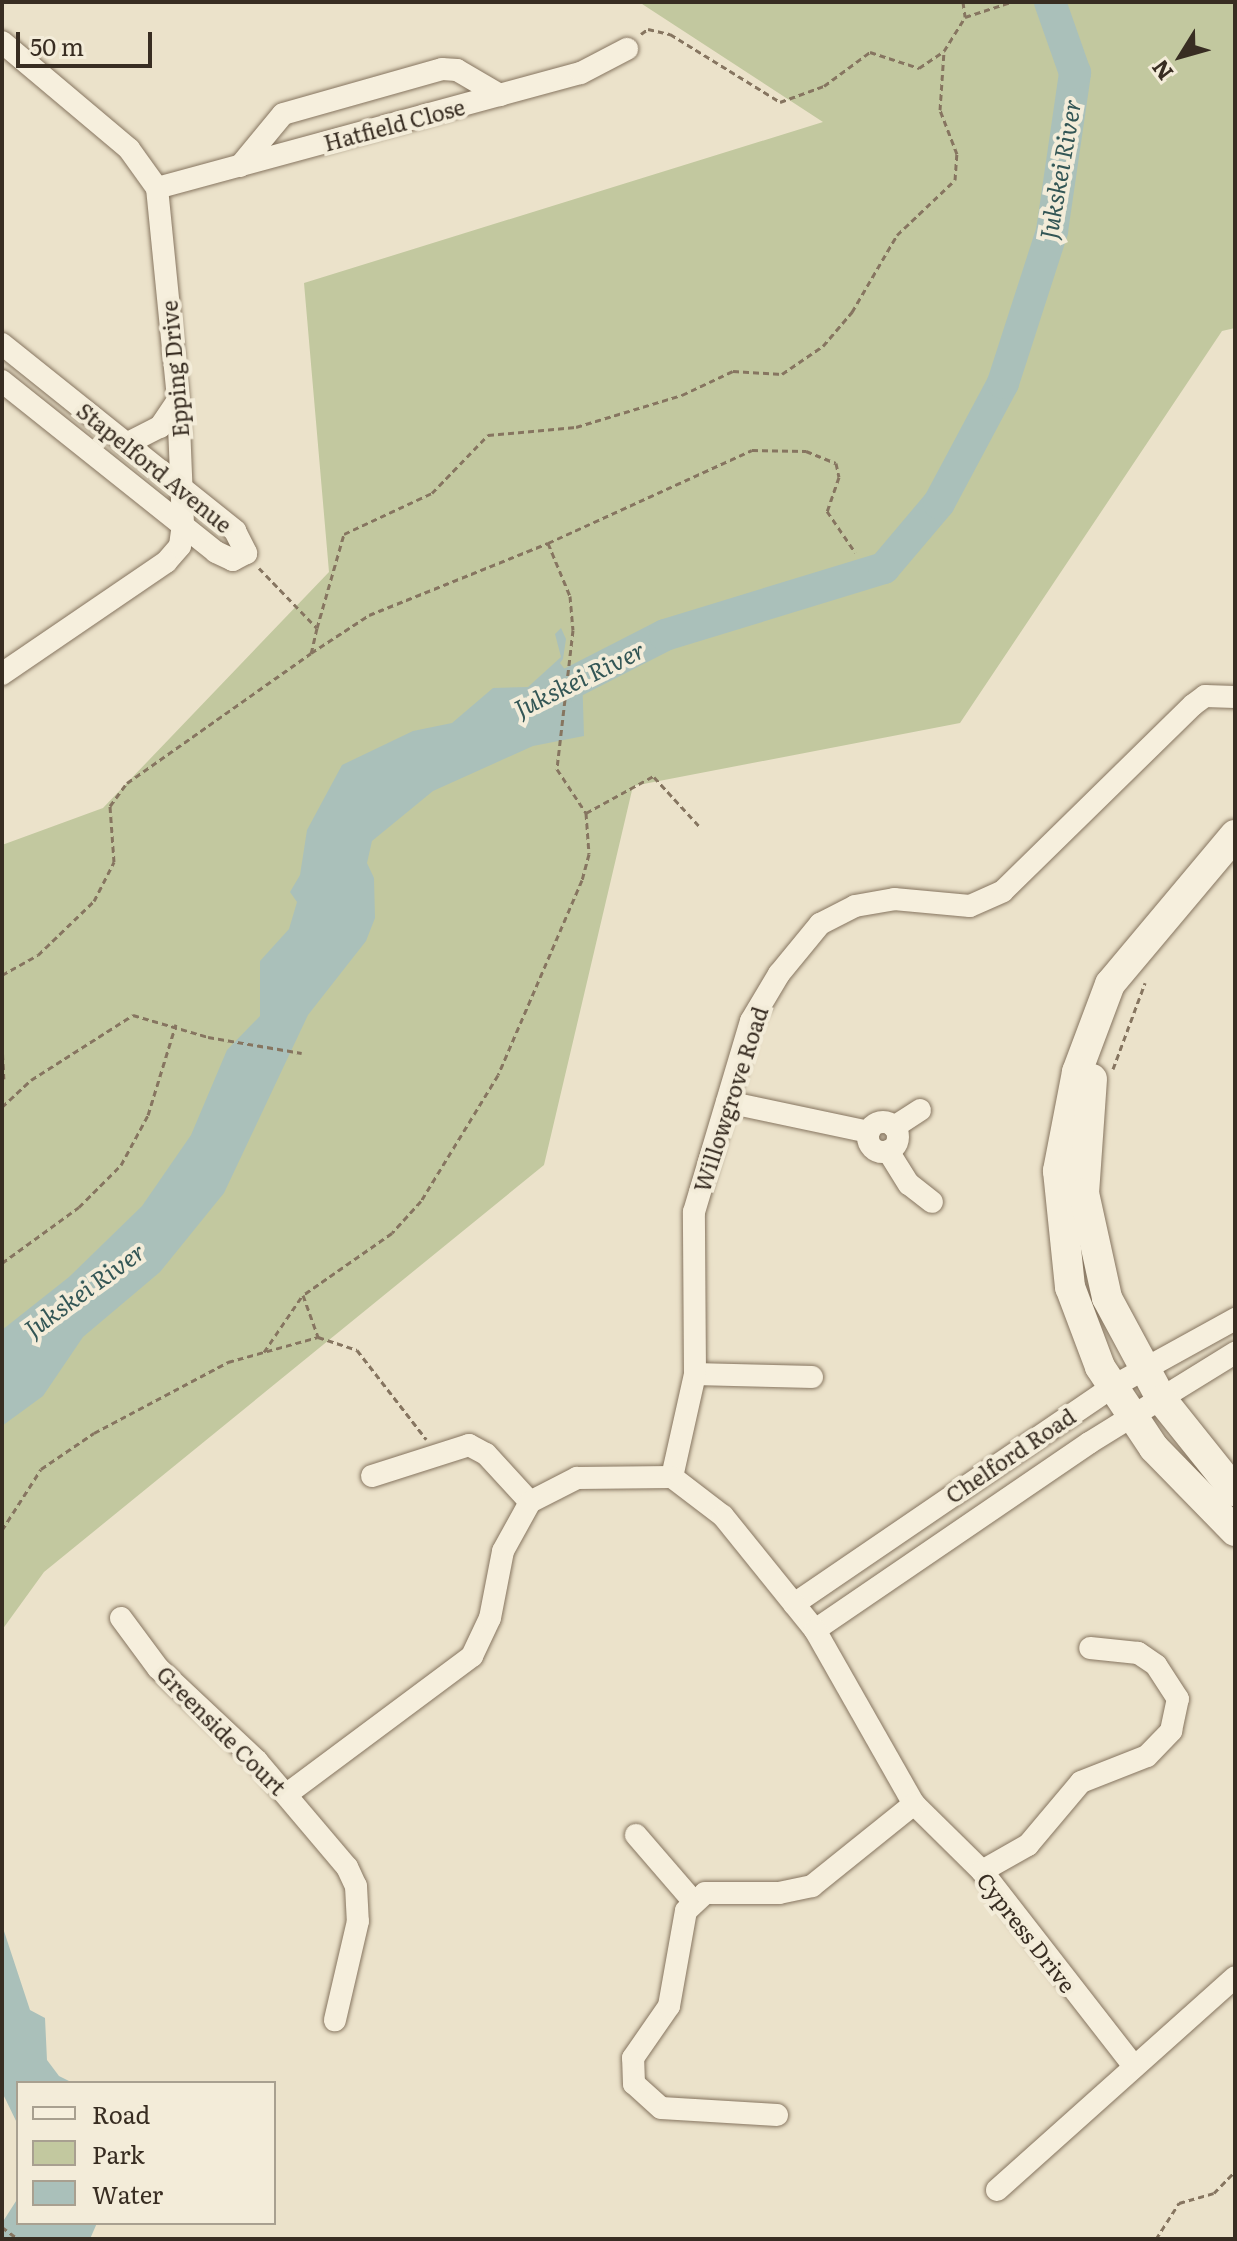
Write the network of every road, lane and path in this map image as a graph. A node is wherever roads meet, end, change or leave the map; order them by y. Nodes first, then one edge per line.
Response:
1 (963, 2) edge
2 (1011, 2) edge
3 (965, 17) junction
4 (2, 42) edge
5 (627, 49) joint
6 (944, 51) junction
7 (500, 95) junction
8 (240, 166) junction
9 (157, 188) junction
10 (2, 344) edge
11 (31, 368) junction
12 (5, 388) edge
13 (178, 400) junction
14 (126, 444) junction
15 (182, 489) junction
16 (183, 524) junction
17 (548, 543) junction
18 (855, 552) dead end
19 (246, 553) junction
20 (317, 628) junction
21 (311, 653) junction
22 (2, 674) edge
23 (1235, 697) edge
24 (586, 813) junction
25 (700, 827) dead end
26 (1235, 835) edge
27 (1140, 966) junction
28 (2, 975) edge
29 (176, 1024) junction
30 (2, 1044) edge
31 (302, 1053) dead end
32 (1112, 1074) dead end
33 (4, 1079) edge
34 (727, 1102) junction
35 (2, 1107) edge
36 (920, 1110) dead end
37 (894, 1127) junction
38 (869, 1132) junction
39 (888, 1151) junction
40 (932, 1202) dead end
41 (2, 1263) edge
42 (303, 1295) junction
43 (1235, 1319) edge
44 (318, 1337) junction
45 (1188, 1346) junction
46 (264, 1352) junction
47 (1235, 1353) edge
48 (1143, 1368) junction
49 (1204, 1372) junction
50 (695, 1374) junction
51 (812, 1377) dead end
52 (1112, 1387) junction
53 (1162, 1400) junction
54 (1133, 1418) junction
55 (432, 1453) junction
56 (372, 1476) dead end
57 (672, 1477) junction
58 (1235, 1491) edge
59 (530, 1502) junction
60 (2, 1530) edge
61 (1235, 1531) edge
62 (794, 1604) junction
63 (121, 1618) dead end
64 (815, 1630) junction
65 (1090, 1648) dead end
66 (287, 1794) junction
67 (914, 1804) junction
68 (636, 1835) dead end
69 (982, 1871) junction
70 (693, 1901) junction
71 (1235, 1977) edge
72 (335, 2020) dead end
73 (1134, 2066) junction
74 (777, 2115) dead end
75 (1235, 2171) edge
76 (997, 2190) dead end
77 (2, 2227) edge
78 (18, 2239) edge
79 (1156, 2239) edge

1 - 3 path
2 - 3 path
3 - 6 path
4 - 9 street
5 - 6 path
5 - 7 street, Hatfield Close
6 - 20 path
7 - 8 street, Hatfield Close
7 - 8 street
8 - 9 street, Hatfield Close
9 - 13 street, Epping Drive
10 - 11 street, Stapelford Avenue
11 - 12 street
11 - 14 street, Stapelford Avenue
12 - 16 street, Stapelford Avenue
13 - 14 street
13 - 15 street, Epping Drive
14 - 15 street, Stapelford Avenue
15 - 16 street, Epping Drive
15 - 19 street, Stapelford Avenue
16 - 19 street, Stapelford Avenue
16 - 22 street, Epping Drive
17 - 18 path
17 - 21 path
17 - 24 path
19 - 20 path
20 - 21 path
21 - 28 path
23 - 34 street, Willowgrove Road
24 - 25 path
24 - 42 path
26 - 27 street
27 - 32 path
27 - 48 street
27 - 52 street
29 - 31 path
29 - 35 path
29 - 41 path
30 - 33 path
34 - 38 street
34 - 50 street, Willowgrove Road
36 - 37 street
37 - 38 street
37 - 39 street
38 - 39 street
39 - 40 street
42 - 44 path
42 - 46 path
43 - 45 street, Chelford Road
44 - 46 path
44 - 55 path
45 - 48 street, Chelford Road
45 - 49 street
46 - 60 path
47 - 49 street, Chelford Road
48 - 52 street, Chelford Road
48 - 53 street
49 - 53 street, Chelford Road
50 - 51 street
50 - 57 street, Willowgrove Road
52 - 54 street
52 - 62 street, Chelford Road
53 - 54 street, Chelford Road
53 - 58 street
54 - 61 street
54 - 64 street, Chelford Road
55 - 56 street
55 - 59 street
57 - 59 street
57 - 62 street
59 - 66 street
62 - 64 street
63 - 66 street, Greenside Court
64 - 67 street
65 - 69 street
66 - 72 street, Greenside Court
67 - 69 street, Cypress Drive
67 - 70 street
68 - 70 street
69 - 73 street, Cypress Drive
70 - 74 street
71 - 73 street
73 - 76 street
75 - 79 path
77 - 78 path

